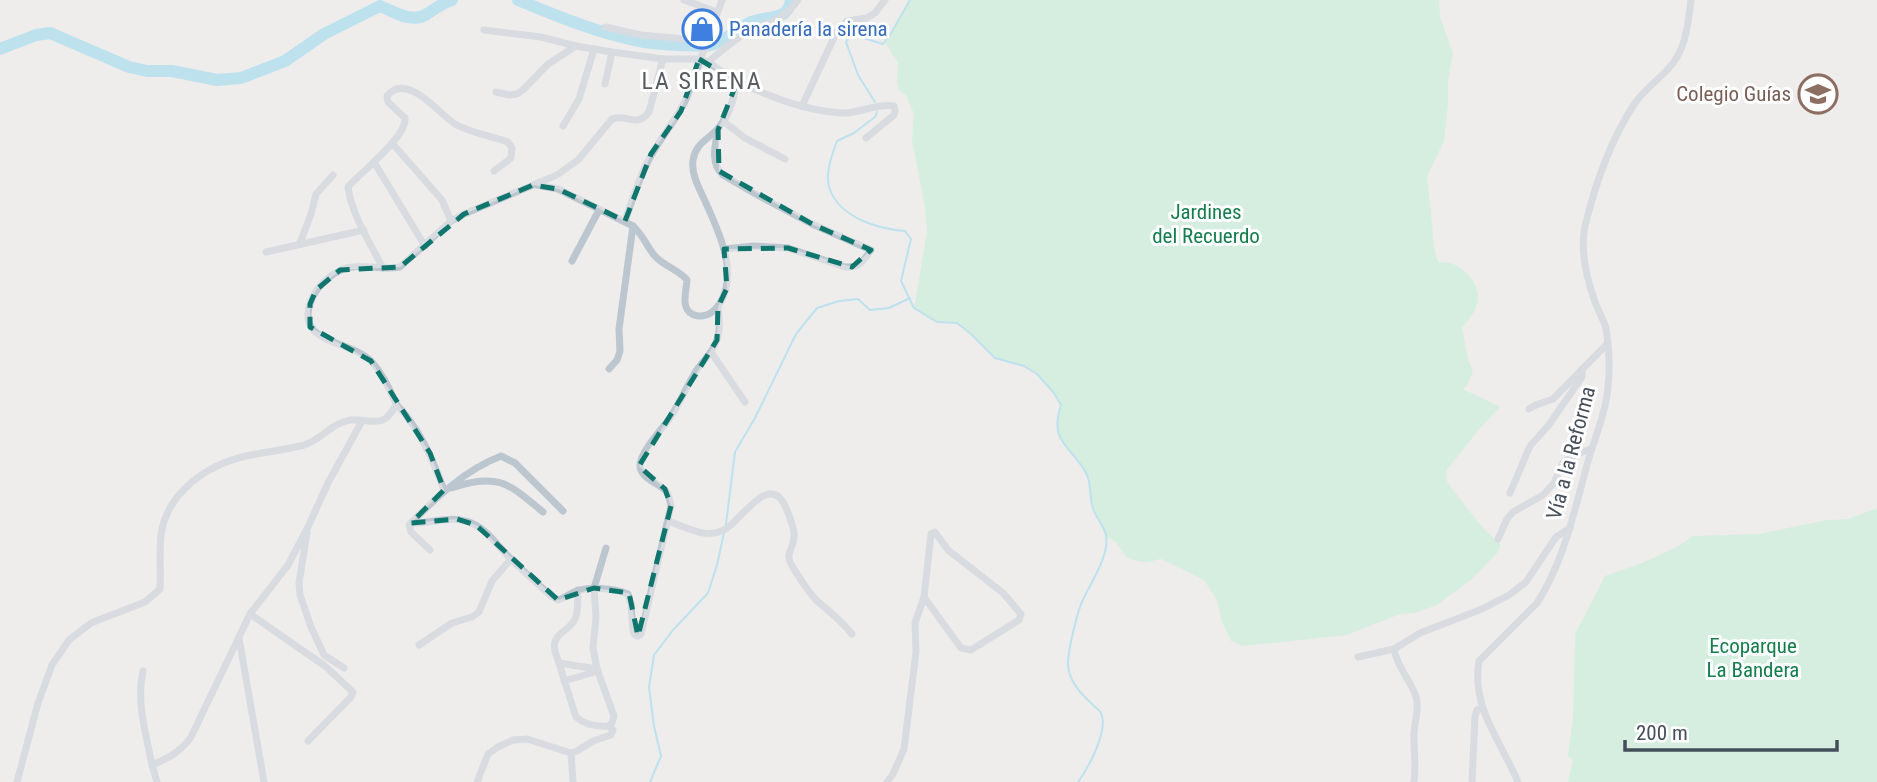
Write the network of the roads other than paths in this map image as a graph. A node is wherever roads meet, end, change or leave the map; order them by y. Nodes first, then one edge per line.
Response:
1 (684, 0) edge
2 (722, 0) edge
3 (798, 0) edge
4 (885, 0) edge
5 (1691, 0) edge
6 (717, 12) junction
7 (605, 27) dead end
8 (484, 30) dead end
9 (707, 39) junction
10 (576, 46) junction
11 (594, 49) junction
12 (612, 52) junction
13 (703, 58) junction
14 (663, 59) junction
15 (737, 82) junction
16 (605, 84) dead end
17 (496, 93) dead end
18 (802, 106) junction
19 (723, 121) junction
20 (564, 126) dead end
21 (718, 130) junction
22 (866, 138) dead end
23 (392, 143) junction
24 (785, 159) dead end
25 (374, 162) junction
26 (494, 171) dead end
27 (333, 175) dead end
28 (533, 185) junction
29 (599, 211) junction
30 (451, 221) junction
31 (625, 221) junction
32 (633, 226) junction
33 (363, 230) junction
34 (300, 243) junction
35 (425, 246) junction
36 (724, 249) junction
37 (266, 252) dead end
38 (572, 261) dead end
39 (383, 268) junction
40 (718, 307) junction
41 (1607, 344) junction
42 (710, 352) junction
43 (609, 369) dead end
44 (1582, 369) junction
45 (745, 402) dead end
46 (396, 404) junction
47 (1530, 409) dead end
48 (362, 421) junction
49 (1591, 449) junction
50 (444, 490) junction
51 (1510, 493) dead end
52 (563, 511) dead end
53 (543, 512) dead end
54 (668, 521) junction
55 (411, 523) junction
56 (1570, 528) junction
57 (307, 529) junction
58 (1497, 539) dead end
59 (606, 548) dead end
60 (430, 550) dead end
61 (511, 559) junction
62 (594, 588) junction
63 (578, 590) junction
64 (924, 597) junction
65 (250, 614) junction
66 (852, 634) dead end
67 (239, 637) junction
68 (419, 645) dead end
69 (1394, 649) junction
70 (1358, 657) dead end
71 (559, 663) junction
72 (344, 668) dead end
73 (598, 670) junction
74 (142, 671) dead end
75 (564, 681) junction
76 (1482, 708) junction
77 (609, 726) junction
78 (308, 740) dead end
79 (571, 753) junction
80 (152, 765) junction
81 (17, 782) edge
82 (157, 782) edge
83 (264, 782) edge
84 (477, 782) edge
85 (573, 782) edge
86 (887, 782) edge
87 (1414, 782) edge
88 (1472, 782) edge
89 (1518, 782) edge

1 - 6 street
2 - 6 street
3 - 13 street
4 - 18 street
5 - 41 street, Vía a la Reforma
6 - 9 street
7 - 9 street
8 - 10 street
9 - 13 street
10 - 11 street
10 - 17 street
11 - 12 street
11 - 20 street
12 - 14 street
12 - 16 street
13 - 14 street
13 - 15 street
13 - 31 street
14 - 28 street
15 - 18 street
15 - 19 street
18 - 22 street
19 - 21 street
19 - 24 street
21 - 36 street
21 - 36 street
23 - 25 street
23 - 26 street
23 - 30 street
25 - 33 street
25 - 35 street
27 - 34 street
28 - 29 street
28 - 30 street
29 - 31 street
29 - 38 street
30 - 35 street
31 - 32 street
32 - 40 street
32 - 43 street
33 - 34 street
33 - 39 street
34 - 37 street
35 - 39 street
36 - 40 street
39 - 46 street
40 - 42 street
41 - 44 street
41 - 49 street, Vía a la Reforma
42 - 45 street
42 - 54 street
44 - 47 street
44 - 51 street
46 - 48 street
46 - 50 street
48 - 57 street
48 - 81 street
49 - 56 street, Vía a la Reforma
49 - 58 street
50 - 52 street
50 - 53 street
50 - 55 street
54 - 62 street
54 - 66 street
55 - 60 street
55 - 61 street
56 - 69 street
56 - 76 street, Vía a la Reforma
57 - 65 street
57 - 72 street
59 - 62 street
61 - 63 street
61 - 68 street
62 - 63 street
62 - 73 street
63 - 71 street
64 - 64 street
64 - 86 street
65 - 67 street
65 - 78 street
67 - 80 street
67 - 83 street
69 - 70 street
69 - 87 street
71 - 73 street
71 - 75 street
73 - 75 street
73 - 77 street
74 - 80 street
75 - 77 street
76 - 88 street
76 - 89 street, Vía a la Reforma
77 - 79 street
79 - 84 street
79 - 85 street
80 - 82 street

